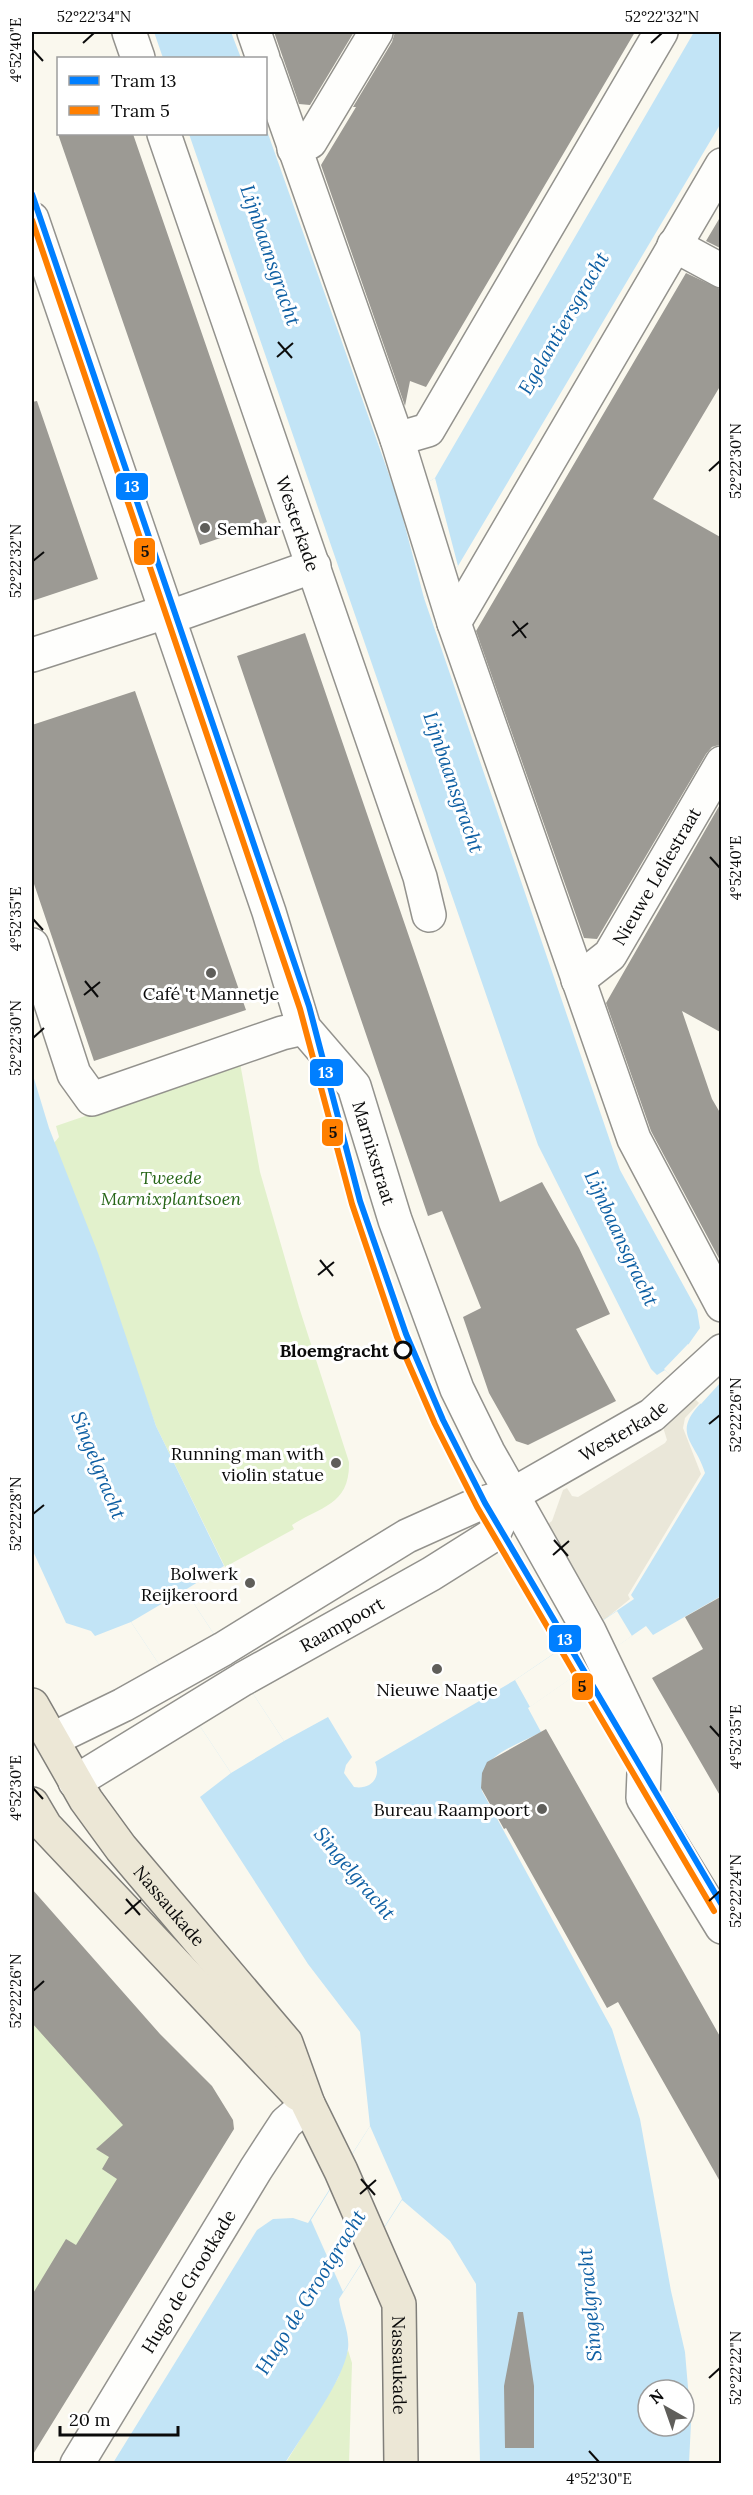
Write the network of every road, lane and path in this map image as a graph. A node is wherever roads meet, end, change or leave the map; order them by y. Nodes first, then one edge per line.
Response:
1 (129, 32) edge
2 (254, 32) edge
3 (375, 32) edge
4 (661, 32) edge
5 (138, 57) edge
6 (263, 57) edge
7 (267, 69) edge
8 (164, 135) edge
9 (294, 149) junction
10 (722, 165) edge
11 (32, 219) edge
12 (674, 245) junction
13 (722, 272) edge
14 (397, 439) junction
15 (314, 566) junction
16 (167, 614) junction
17 (454, 623) junction
18 (32, 655) edge
19 (722, 763) edge
20 (429, 915) dead end
21 (32, 945) edge
22 (578, 980) junction
23 (304, 1028) junction
24 (722, 1305) edge
25 (715, 1357) edge
26 (512, 1495) junction
27 (32, 1705) edge
28 (42, 1743) edge
29 (75, 1782) junction
30 (32, 1804) edge
31 (722, 1927) edge
32 (308, 2104) junction
33 (77, 2463) edge
34 (401, 2463) edge

1 - 5 street
2 - 6 street
3 - 9 street
4 - 14 street
7 - 9 street
8 - 15 street, Westerkade
9 - 14 street
10 - 12 street
11 - 16 street, Marnixstraat
12 - 13 street
12 - 17 street
14 - 17 street
15 - 16 street
15 - 20 street, Westerkade
16 - 18 street
16 - 23 street, Marnixstraat
17 - 22 street
19 - 22 street, Nieuwe Leliestraat
21 - 23 street
22 - 24 street
23 - 26 street, Marnixstraat
25 - 26 street, Westerkade
26 - 28 street, Westerkade
26 - 29 street, Raampoort
26 - 31 street, Marnixstraat
27 - 28 main road, Nassaukade
28 - 29 main road, Nassaukade
29 - 30 main road
29 - 32 main road, Nassaukade
30 - 32 main road, Nassaukade
32 - 33 street, Hugo de Grootkade
32 - 34 main road, Nassaukade

